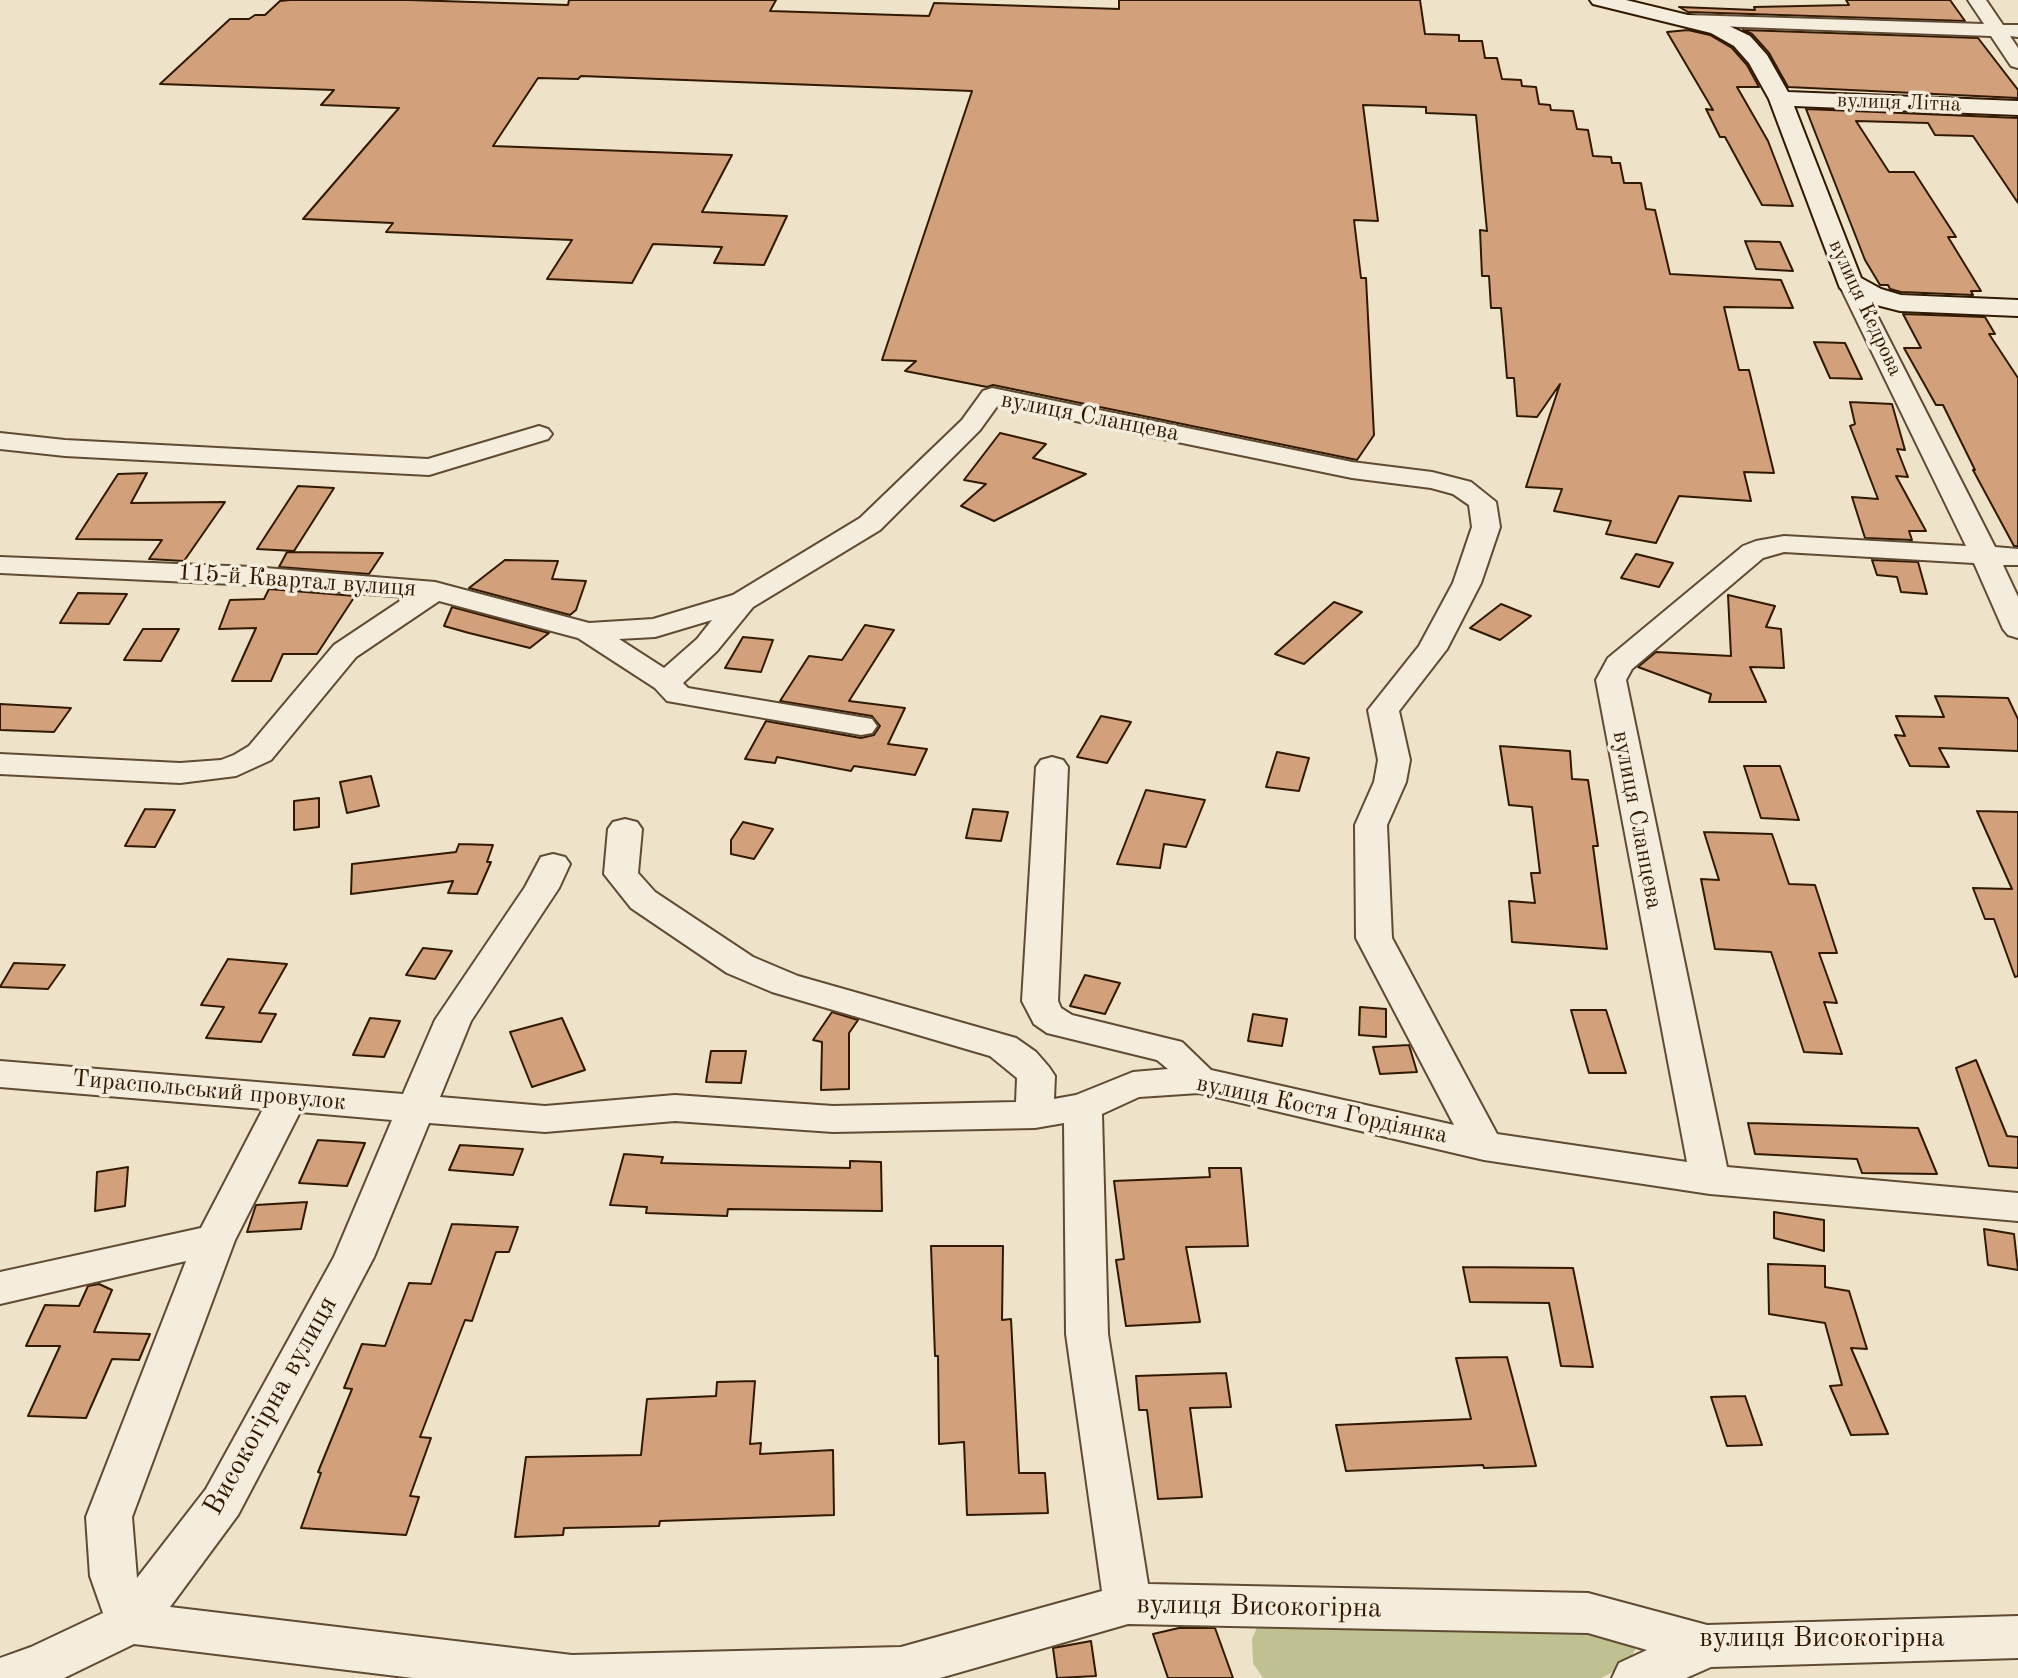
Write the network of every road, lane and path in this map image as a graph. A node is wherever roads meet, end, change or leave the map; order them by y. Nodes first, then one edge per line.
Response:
1 (1600, 0) edge
2 (1977, 0) edge
3 (1687, 20) junction
4 (1997, 30) junction
5 (2018, 31) edge
6 (2018, 62) edge
7 (1780, 99) junction
8 (2018, 108) edge
9 (1849, 282) junction
10 (2018, 308) edge
11 (539, 434) dead end
12 (0, 441) edge
13 (1985, 555) junction
14 (2018, 556) edge
15 (0, 565) edge
16 (435, 590) junction
17 (743, 601) junction
18 (2018, 629) edge
19 (589, 632) junction
20 (666, 682) junction
21 (861, 726) dead end
22 (0, 764) edge
23 (1052, 767) dead end
24 (625, 829) dead end
25 (553, 864) dead end
26 (0, 1074) edge
27 (1199, 1080) junction
28 (287, 1099) junction
29 (1083, 1107) junction
30 (418, 1109) junction
31 (1035, 1115) junction
32 (1484, 1146) junction
33 (1710, 1180) junction
34 (2018, 1207) edge
35 (215, 1240) junction
36 (0, 1289) edge
37 (1128, 1604) junction
38 (130, 1623) junction
39 (2018, 1637) edge
40 (1706, 1646) junction
41 (4, 1678) edge
42 (1636, 1678) edge

1 - 3 street, вулиця Кедрова
2 - 4 street
3 - 4 street
3 - 7 street, вулиця Кедрова
4 - 5 street
4 - 6 street
7 - 8 street, вулиця Літна
7 - 9 street, вулиця Кедрова
9 - 10 street
9 - 13 street, вулиця Кедрова
11 - 12 street
13 - 14 street, вулиця Сланцева
13 - 18 street, вулиця Кедрова
13 - 33 street, вулиця Сланцева
15 - 16 street, 115-й Квартал вулиця
16 - 19 street, 115-й Квартал вулиця
16 - 22 street
17 - 19 street, 115-й Квартал вулиця
17 - 20 street, вулиця Сланцева
17 - 32 street, вулиця Сланцева
19 - 20 street, 115-й Квартал вулиця
20 - 21 street
23 - 27 street
24 - 31 street
25 - 30 street, Високогірна вулиця
26 - 28 street, Тираспольський провулок
27 - 29 street, вулиця Костя Гордіянка
27 - 32 street, вулиця Костя Гордіянка
28 - 30 street, Тираспольський провулок
28 - 35 street
29 - 31 street, вулиця Костя Гордіянка
29 - 37 street
30 - 31 street, вулиця Костя Гордіянка
30 - 38 street, Високогірна вулиця
32 - 33 street, вулиця Костя Гордіянка
33 - 34 street, вулиця Костя Гордіянка
35 - 36 street
35 - 38 street
37 - 38 street, вулиця Високогірна
37 - 40 street, вулиця Високогірна
38 - 41 street
39 - 40 street, вулиця Високогірна
40 - 42 street

